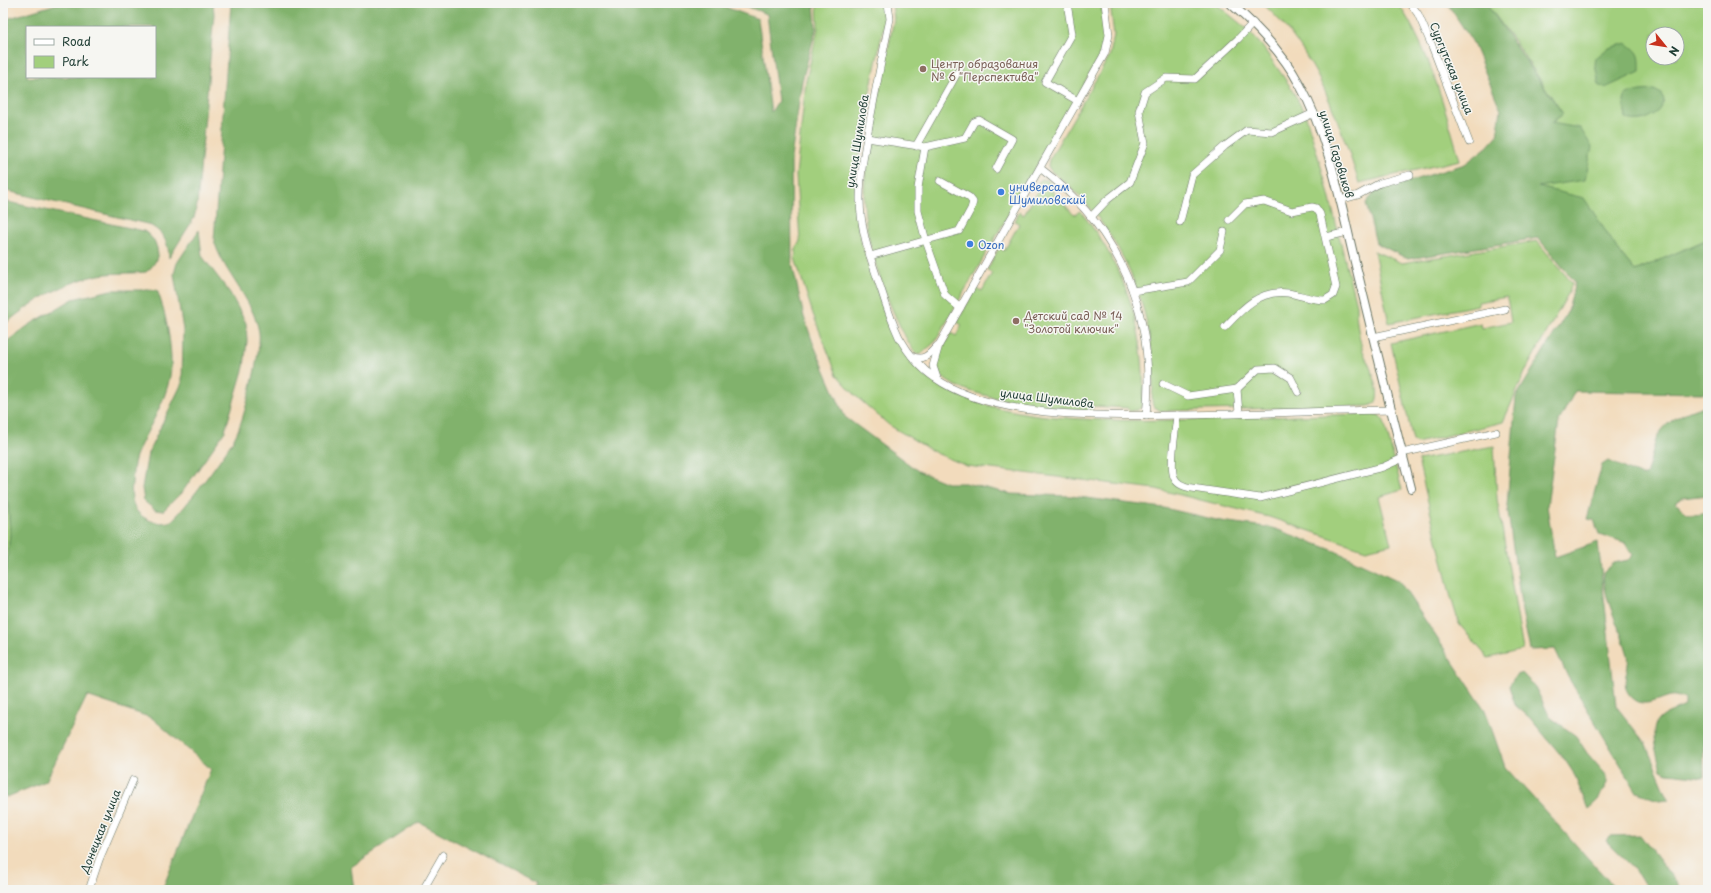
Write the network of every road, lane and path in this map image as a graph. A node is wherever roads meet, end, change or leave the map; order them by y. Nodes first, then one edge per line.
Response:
1 (888, 3) edge
2 (1067, 3) edge
3 (1105, 3) edge
4 (1230, 3) edge
5 (1410, 3) edge
6 (1253, 23) junction
7 (960, 68) dead end
8 (1078, 102) junction
9 (1314, 113) junction
10 (866, 138) junction
11 (1470, 142) dead end
12 (916, 146) junction
13 (925, 147) junction
14 (1040, 168) junction
15 (996, 169) dead end
16 (1410, 175) dead end
17 (940, 181) dead end
18 (1340, 200) junction
19 (1091, 217) junction
20 (1228, 220) dead end
21 (1180, 222) dead end
22 (1224, 232) dead end
23 (1348, 232) junction
24 (1326, 237) junction
25 (926, 241) junction
26 (870, 256) junction
27 (1133, 291) junction
28 (960, 308) junction
29 (1505, 309) dead end
30 (1225, 328) dead end
31 (1373, 337) junction
32 (939, 345) junction
33 (912, 356) junction
34 (925, 357) junction
35 (934, 362) junction
36 (924, 369) junction
37 (941, 382) junction
38 (1163, 384) dead end
39 (1237, 389) junction
40 (1298, 392) dead end
41 (1391, 410) junction
42 (1239, 414) junction
43 (1177, 415) junction
44 (1146, 416) junction
45 (1496, 432) dead end
46 (1403, 456) junction
47 (1411, 488) dead end
48 (133, 780) dead end
49 (443, 855) dead end
50 (89, 890) edge
51 (423, 890) edge

1 - 10 street, улица Шумилова
2 - 8 street
3 - 8 street
4 - 6 street, улица Газовиков
5 - 11 street, Сургутская улица
6 - 9 street, улица Газовиков
6 - 19 street
7 - 12 street
8 - 14 street
9 - 18 street, улица Газовиков
9 - 21 street
10 - 12 street
10 - 26 street, улица Шумилова
12 - 13 street
13 - 15 street
13 - 25 street
14 - 19 street
14 - 28 street
16 - 18 street
17 - 25 street
18 - 23 street, улица Газовиков
19 - 27 street
20 - 24 street
22 - 27 street
23 - 24 street
23 - 31 street, улица Газовиков
24 - 30 street
25 - 26 street
25 - 28 street
26 - 33 street, улица Шумилова
27 - 44 street
28 - 32 street
29 - 31 street
31 - 41 street, улица Газовиков
32 - 34 street
32 - 35 street
33 - 34 street
33 - 36 street, улица Шумилова
34 - 36 street
35 - 36 street
35 - 37 street
36 - 37 street, улица Шумилова
37 - 44 street, улица Шумилова
38 - 39 street
39 - 40 street
39 - 42 street
41 - 42 street, улица Шумилова
41 - 46 street, улица Газовиков
42 - 43 street, улица Шумилова
43 - 44 street, улица Шумилова
43 - 46 street
45 - 46 street
46 - 47 street, улица Газовиков
48 - 50 street, Донецкая улица
49 - 51 street

